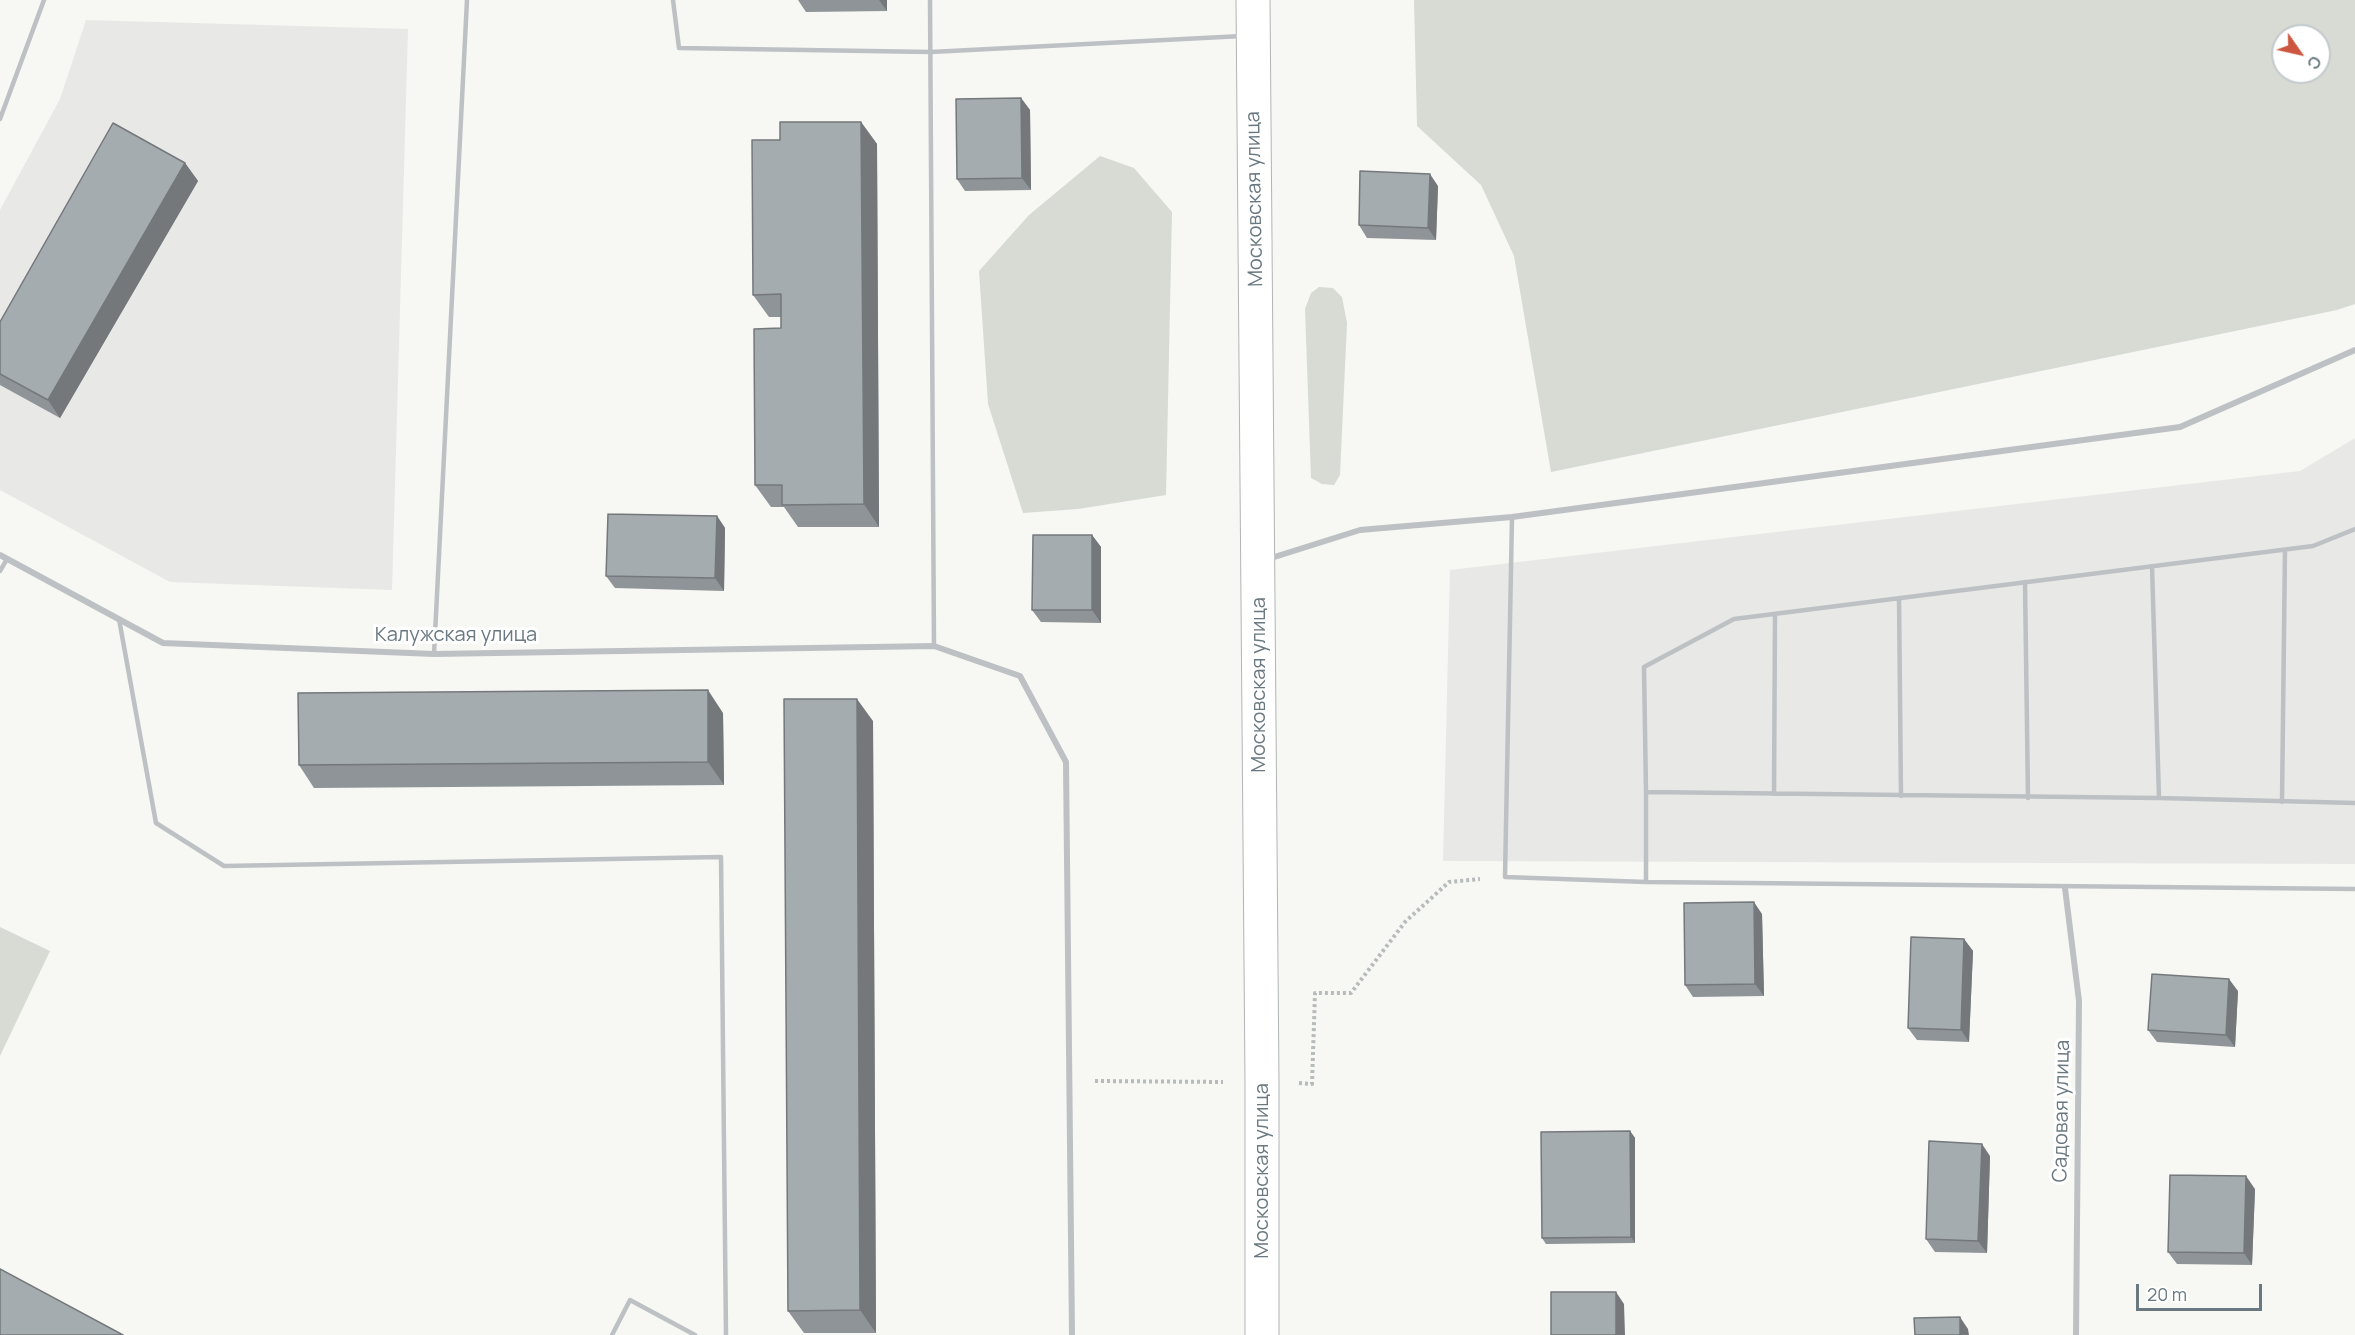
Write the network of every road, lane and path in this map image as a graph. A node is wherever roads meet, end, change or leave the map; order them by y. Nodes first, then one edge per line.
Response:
1 (44, 0) edge
2 (467, 0) edge
3 (673, 0) edge
4 (930, 0) edge
5 (1253, 0) edge
6 (1254, 35) junction
7 (931, 52) junction
8 (0, 119) edge
9 (2355, 350) edge
10 (1512, 517) junction
11 (2355, 529) edge
12 (2285, 550) junction
13 (0, 555) edge
14 (7, 559) junction
15 (1258, 562) junction
16 (2152, 566) junction
17 (0, 571) edge
18 (2025, 582) junction
19 (1899, 598) junction
20 (1775, 614) junction
21 (118, 617) junction
22 (934, 646) junction
23 (434, 654) junction
24 (1646, 792) junction
25 (1774, 794) junction
26 (1901, 796) junction
27 (2028, 798) junction
28 (2158, 798) junction
29 (2282, 802) junction
30 (2355, 803) edge
31 (1646, 882) junction
32 (2066, 888) junction
33 (2355, 889) edge
34 (612, 1335) edge
35 (695, 1335) edge
36 (726, 1335) edge
37 (1072, 1335) edge
38 (1262, 1335) edge
39 (2076, 1335) edge

1 - 8 lane
2 - 23 lane
3 - 7 lane
4 - 7 lane
5 - 6 highway, Московская улица
6 - 7 lane
6 - 15 highway, Московская улица
7 - 22 lane
9 - 10 street
10 - 15 street
10 - 31 lane
11 - 12 lane
12 - 16 lane
12 - 29 lane
13 - 14 street, Калужская улица
14 - 17 lane
14 - 21 street, Калужская улица
15 - 38 highway, Московская улица
16 - 18 lane
16 - 28 lane
18 - 19 lane
18 - 27 lane
19 - 20 lane
19 - 26 lane
20 - 24 lane
20 - 25 lane
21 - 23 street, Калужская улица
21 - 36 lane
22 - 23 street, Калужская улица
22 - 37 street
24 - 25 lane
24 - 31 lane
25 - 26 lane
26 - 27 lane
27 - 28 lane
28 - 29 lane
29 - 30 lane
31 - 32 lane
32 - 33 lane
32 - 39 street, Садовая улица
34 - 35 lane

